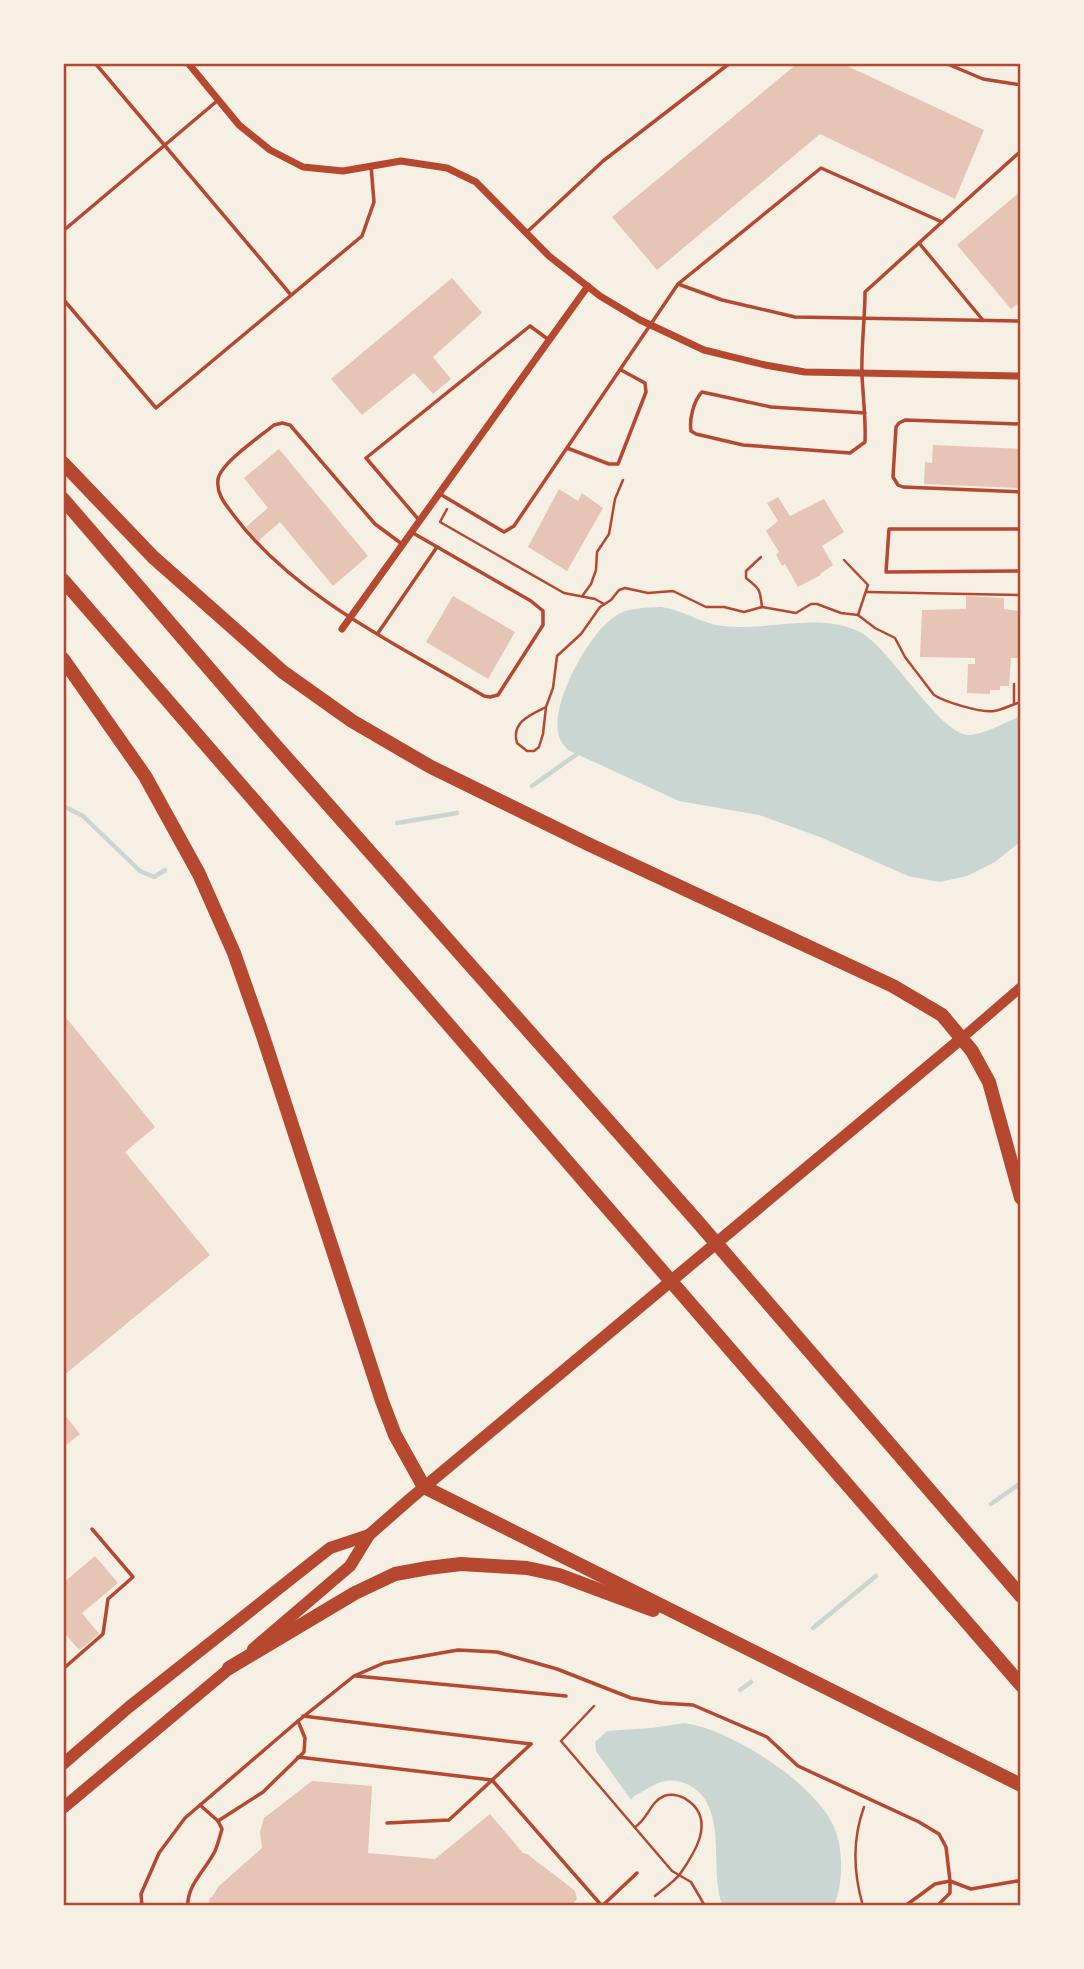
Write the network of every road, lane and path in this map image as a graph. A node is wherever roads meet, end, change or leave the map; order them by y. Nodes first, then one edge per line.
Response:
1 (94, 63) edge
2 (188, 63) edge
3 (730, 63) edge
4 (945, 63) edge
5 (1021, 85) edge
6 (219, 100) junction
7 (165, 146) junction
8 (1021, 151) edge
9 (371, 166) junction
10 (942, 222) junction
11 (63, 231) edge
12 (526, 233) junction
13 (919, 243) junction
14 (678, 284) junction
15 (588, 286) junction
16 (291, 295) junction
17 (63, 299) edge
18 (865, 319) junction
19 (984, 320) junction
20 (1021, 321) edge
21 (651, 326) junction
22 (549, 340) junction
23 (621, 370) junction
24 (862, 373) junction
25 (1021, 376) edge
26 (865, 413) junction
27 (1021, 424) edge
28 (567, 448) junction
29 (63, 463) edge
30 (623, 480) dead end
31 (1021, 492) edge
32 (439, 494) junction
33 (63, 499) edge
34 (451, 501) junction
35 (419, 520) junction
36 (1021, 529) edge
37 (411, 532) junction
38 (402, 544) junction
39 (437, 547) junction
40 (761, 557) dead end
41 (844, 560) dead end
42 (1021, 571) edge
43 (63, 580) edge
44 (867, 592) junction
45 (583, 595) junction
46 (1021, 595) edge
47 (604, 604) junction
48 (762, 607) junction
49 (858, 615) junction
50 (350, 617) junction
51 (342, 629) dead end
52 (378, 633) junction
53 (63, 659) edge
54 (1014, 684) dead end
55 (1021, 702) edge
56 (1014, 704) junction
57 (545, 707) junction
58 (1021, 987) edge
59 (962, 1038) junction
60 (1021, 1198) edge
61 (425, 1487) junction
62 (93, 1529) dead end
63 (369, 1535) junction
64 (1021, 1596) edge
65 (738, 1643) junction
66 (229, 1668) junction
67 (63, 1669) edge
68 (354, 1676) junction
69 (1021, 1685) edge
70 (566, 1696) dead end
71 (594, 1706) dead end
72 (303, 1716) junction
73 (298, 1721) junction
74 (298, 1757) junction
75 (63, 1764) edge
76 (492, 1780) junction
77 (1021, 1785) edge
78 (867, 1799) junction
79 (200, 1805) junction
80 (63, 1808) edge
81 (218, 1821) junction
82 (387, 1823) dead end
83 (635, 1826) junction
84 (637, 1873) dead end
85 (679, 1875) junction
86 (950, 1881) junction
87 (1021, 1883) edge
88 (655, 1896) dead end
89 (142, 1906) edge
90 (188, 1906) edge
91 (602, 1906) edge
92 (705, 1906) edge
93 (863, 1906) edge
94 (905, 1906) edge
95 (937, 1906) edge

1 - 7 lane
2 - 6 street
3 - 12 lane
4 - 5 lane
6 - 7 lane
6 - 9 street
7 - 11 lane
7 - 16 lane
8 - 10 lane
9 - 12 street
9 - 16 lane
10 - 13 lane
10 - 14 lane
12 - 15 street
13 - 18 lane
13 - 19 lane
14 - 18 lane
14 - 21 lane
15 - 21 street
15 - 22 street
16 - 17 lane
18 - 19 lane
18 - 24 lane
19 - 20 lane
21 - 23 lane
21 - 24 street
22 - 32 street
22 - 35 lane
23 - 28 lane
23 - 28 lane
24 - 25 street
24 - 26 lane
26 - 26 lane
27 - 31 lane
28 - 34 lane
29 - 59 highway
30 - 45 path
32 - 34 lane
32 - 35 street
33 - 64 highway
34 - 45 path
35 - 37 street
36 - 42 lane
37 - 38 street
37 - 39 lane
38 - 50 street
38 - 50 lane
39 - 52 lane
39 - 52 lane
40 - 48 path
41 - 44 path
43 - 69 highway
44 - 46 path
44 - 49 path
45 - 47 path
47 - 48 path
47 - 57 path
48 - 49 path
49 - 56 path
50 - 51 street
50 - 52 lane
53 - 61 highway
54 - 56 path
55 - 56 path
57 - 57 path
58 - 59 main road
59 - 60 highway
59 - 61 main road
61 - 63 main road
61 - 65 highway
62 - 67 lane
63 - 66 main road
63 - 75 main road
65 - 66 highway
65 - 77 highway
66 - 80 main road
68 - 70 lane
68 - 72 lane
68 - 78 lane
71 - 83 path
72 - 73 lane
72 - 76 lane
73 - 74 lane
73 - 79 lane
74 - 76 lane
74 - 81 lane
76 - 82 lane
76 - 91 lane
78 - 86 lane
78 - 93 path
79 - 81 lane
79 - 89 lane
81 - 90 lane
83 - 85 path
83 - 85 path
84 - 91 lane
85 - 88 path
85 - 92 path
86 - 87 lane
86 - 94 lane
86 - 95 lane

